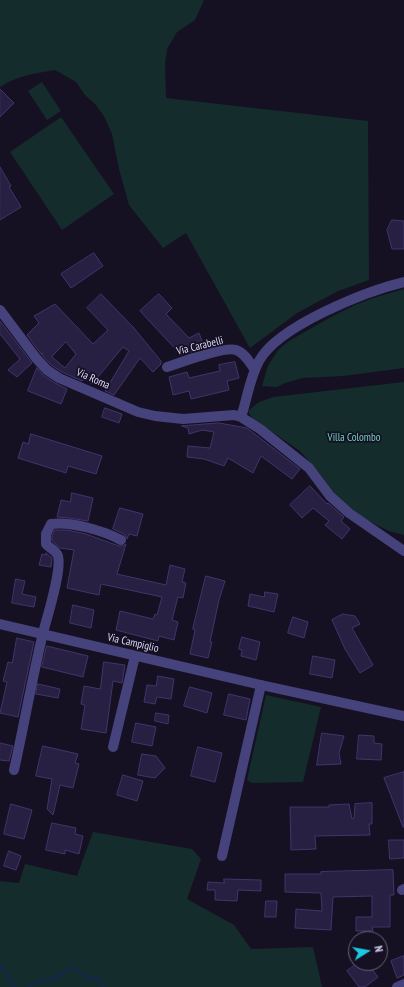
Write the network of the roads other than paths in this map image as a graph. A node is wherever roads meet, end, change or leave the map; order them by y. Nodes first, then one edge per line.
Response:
1 (404, 282) edge
2 (0, 310) edge
3 (167, 367) dead end
4 (255, 370) junction
5 (241, 417) junction
6 (121, 540) dead end
7 (404, 551) edge
8 (0, 624) edge
9 (43, 634) junction
10 (135, 656) junction
11 (261, 685) junction
12 (404, 716) edge
13 (113, 747) dead end
14 (14, 770) dead end
15 (222, 856) dead end
16 (404, 984) edge
17 (397, 987) edge

1 - 4 street
2 - 5 street, Via Roma
3 - 4 street, Via Carabelli
4 - 5 street
5 - 7 street
6 - 9 street
8 - 9 street, Via Campiglio
9 - 10 street, Via Campiglio
9 - 14 street
10 - 11 street, Via Campiglio
10 - 13 street
11 - 12 street, Via Campiglio
11 - 15 street
16 - 17 street

